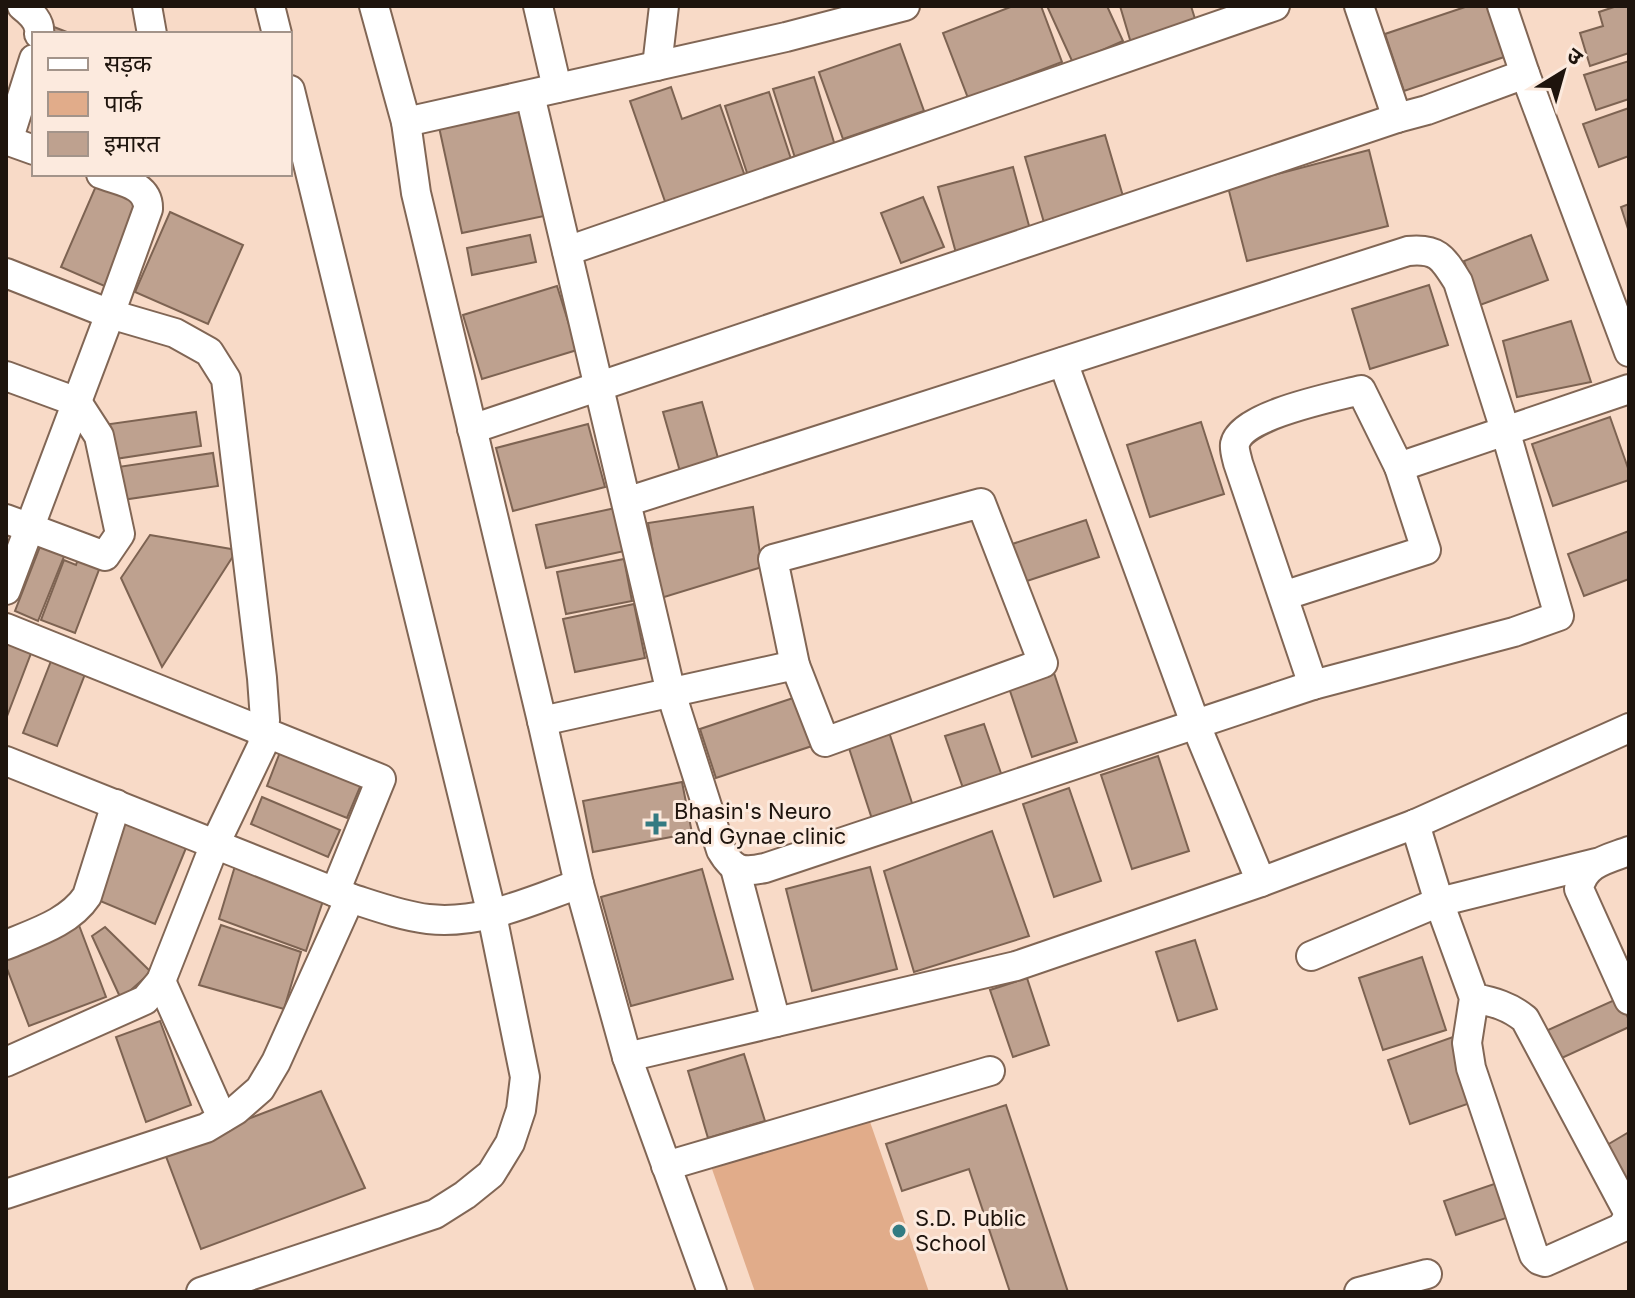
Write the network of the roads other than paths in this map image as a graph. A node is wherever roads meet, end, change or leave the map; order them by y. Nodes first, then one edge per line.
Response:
1 (22, 6) edge
2 (147, 6) edge
3 (270, 6) edge
4 (374, 6) edge
5 (538, 6) edge
6 (664, 6) edge
7 (905, 6) edge
8 (1275, 6) edge
9 (1359, 6) edge
10 (1502, 6) edge
11 (39, 32) edge
12 (152, 32) edge
13 (276, 32) edge
14 (657, 66) junction
15 (32, 68) edge
16 (1525, 74) junction
17 (543, 92) junction
18 (292, 98) edge
19 (1397, 118) junction
20 (406, 122) junction
21 (16, 144) edge
22 (111, 176) edge
23 (567, 251) junction
24 (6, 273) edge
25 (110, 314) junction
26 (1629, 352) edge
27 (1063, 362) junction
28 (6, 376) edge
29 (599, 386) junction
30 (1629, 389) edge
31 (77, 402) junction
32 (472, 429) junction
33 (1505, 430) junction
34 (1399, 467) junction
35 (626, 502) junction
36 (18, 523) edge
37 (6, 590) edge
38 (1283, 596) junction
39 (6, 628) edge
40 (795, 665) junction
41 (1313, 685) junction
42 (671, 693) junction
43 (542, 721) junction
44 (1195, 723) junction
45 (1629, 728) edge
46 (263, 731) junction
47 (6, 761) edge
48 (116, 804) junction
49 (1415, 824) junction
50 (215, 844) junction
51 (1629, 851) edge
52 (1596, 863) junction
53 (735, 868) junction
54 (1261, 882) junction
55 (579, 884) junction
56 (343, 895) junction
57 (1439, 902) junction
58 (492, 915) junction
59 (6, 945) edge
60 (1311, 956) dead end
61 (161, 981) junction
62 (1474, 998) junction
63 (1629, 1000) edge
64 (776, 1022) junction
65 (627, 1057) junction
66 (6, 1062) edge
67 (990, 1071) dead end
68 (222, 1118) junction
69 (666, 1166) junction
70 (6, 1194) edge
71 (1427, 1274) dead end
72 (201, 1292) edge
73 (712, 1292) edge
74 (1359, 1292) edge

1 - 11 street
2 - 12 street
3 - 13 street
4 - 20 street
5 - 17 street
6 - 14 street
7 - 14 street
8 - 23 street
9 - 19 street
10 - 16 street
14 - 17 street
15 - 21 street
16 - 19 street
16 - 26 street
17 - 20 street
17 - 23 street
18 - 58 street
19 - 29 street
20 - 32 street
22 - 25 street
23 - 29 street
24 - 25 street
25 - 31 street
25 - 46 street
27 - 33 street
27 - 35 street
27 - 44 street
28 - 31 street
29 - 32 street
29 - 35 street
30 - 33 street
31 - 36 street
31 - 36 street
32 - 43 street
33 - 34 street
33 - 41 street
34 - 38 street
34 - 38 street
35 - 42 street
36 - 37 street
38 - 41 street
39 - 46 street
40 - 40 street
40 - 42 street
41 - 44 street
42 - 43 street
42 - 53 street
43 - 55 street
44 - 53 street
44 - 54 street
45 - 49 street
46 - 50 street
46 - 56 street
47 - 48 street
48 - 50 street
48 - 59 street
49 - 54 street
49 - 57 street
50 - 56 street
50 - 61 street
51 - 52 street
52 - 57 street
52 - 63 street
53 - 64 street
54 - 64 street
55 - 58 street
55 - 65 street
56 - 58 street
56 - 68 street
57 - 60 street
57 - 62 street
58 - 72 street
61 - 66 street
61 - 68 street
62 - 62 street
64 - 65 street
65 - 69 street
67 - 69 street
68 - 70 street
69 - 73 street
71 - 74 street

